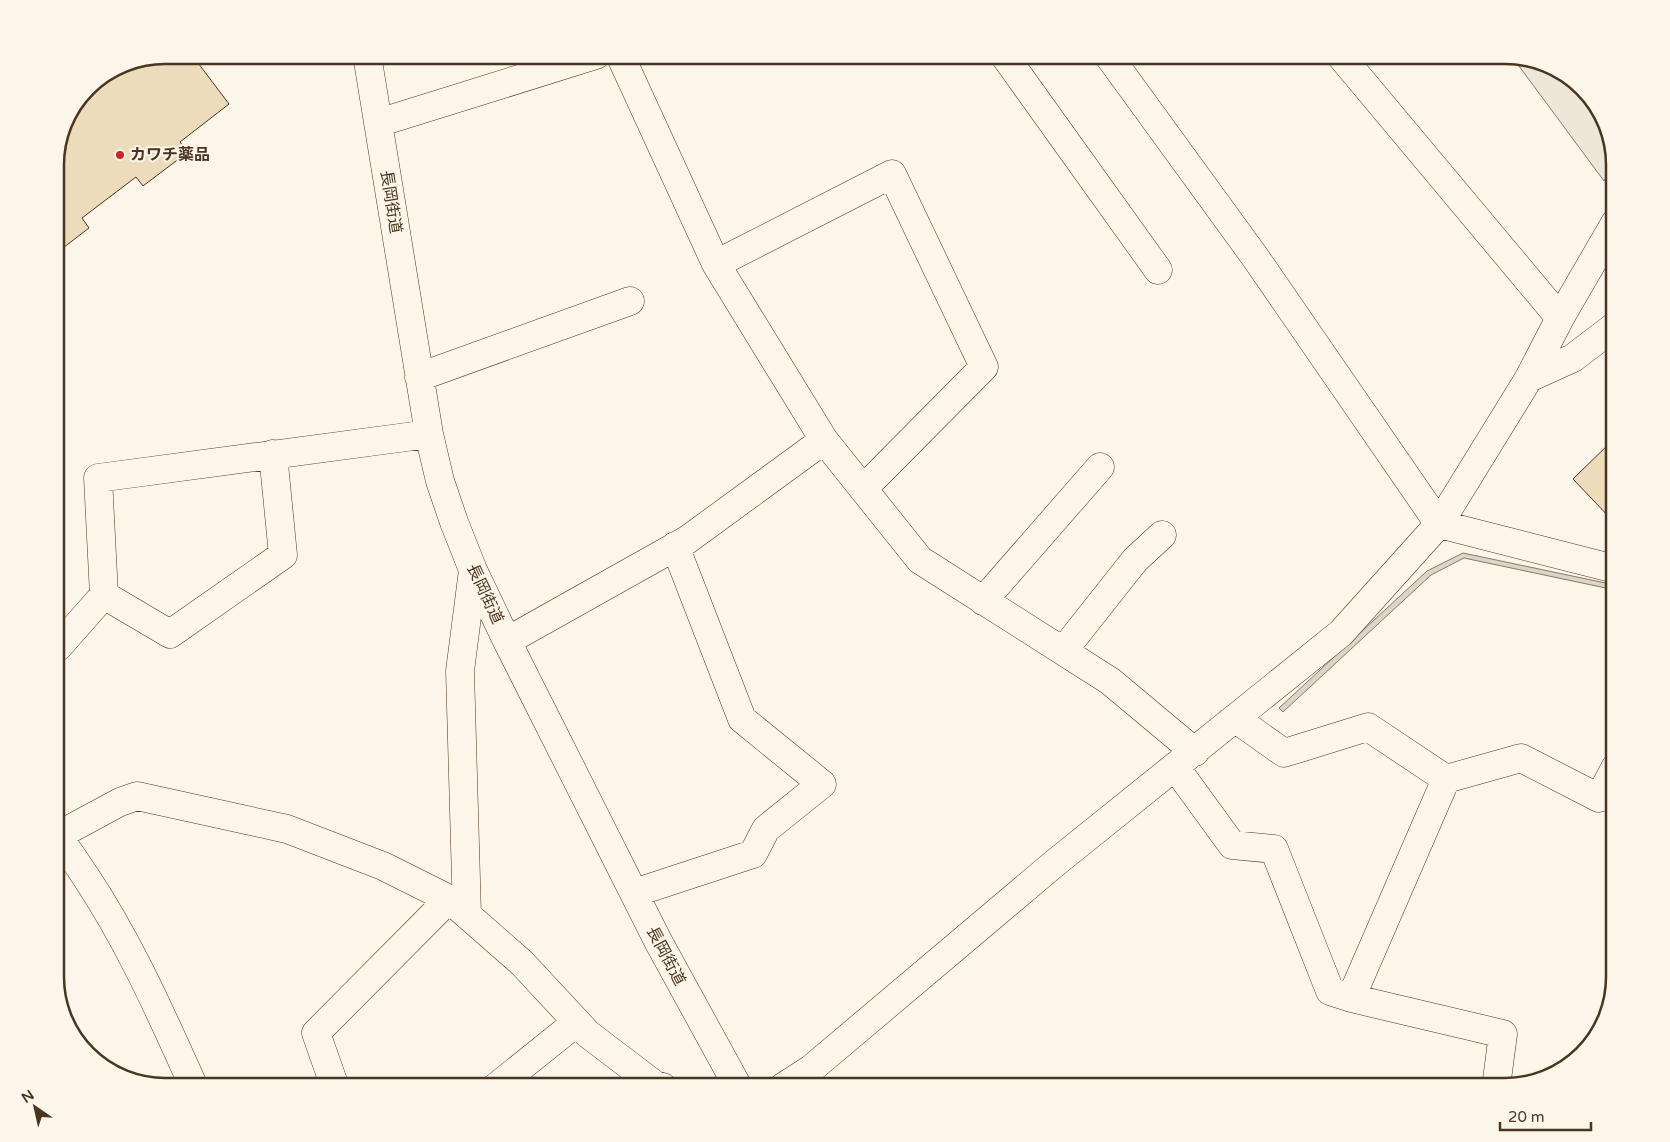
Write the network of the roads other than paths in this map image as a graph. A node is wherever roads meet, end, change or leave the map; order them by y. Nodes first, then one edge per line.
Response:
1 (368, 64) edge
2 (567, 64) edge
3 (624, 64) edge
4 (1010, 64) edge
5 (1115, 64) edge
6 (1348, 64) edge
7 (378, 122) junction
8 (1606, 239) edge
9 (716, 264) junction
10 (1158, 270) dead end
11 (630, 301) dead end
12 (1560, 318) junction
13 (1606, 333) edge
14 (419, 377) junction
15 (1529, 378) junction
16 (429, 434) junction
17 (824, 440) junction
18 (273, 454) junction
19 (1100, 467) dead end
20 (863, 489) junction
21 (1439, 524) junction
22 (1162, 535) dead end
23 (675, 546) junction
24 (1606, 567) edge
25 (473, 570) junction
26 (104, 595) junction
27 (983, 601) junction
28 (64, 640) edge
29 (507, 641) junction
30 (1063, 651) junction
31 (1236, 719) junction
32 (1186, 760) junction
33 (1446, 779) junction
34 (1606, 803) edge
35 (64, 831) edge
36 (64, 846) edge
37 (634, 893) junction
38 (458, 907) junction
39 (1351, 998) junction
40 (577, 1022) junction
41 (190, 1078) edge
42 (332, 1078) edge
43 (507, 1078) edge
44 (647, 1078) edge
45 (733, 1078) edge
46 (797, 1078) edge
47 (1497, 1078) edge

1 - 7 street, 長岡街道
2 - 7 street
3 - 9 street
4 - 10 street
5 - 21 street
6 - 12 street
7 - 14 street, 長岡街道
8 - 12 street
9 - 17 street
9 - 20 street
11 - 14 street
12 - 15 street
13 - 15 street
14 - 16 street, 長岡街道
15 - 21 street
16 - 18 street
16 - 25 street, 長岡街道
17 - 20 street
17 - 23 street
18 - 26 street
18 - 26 street
19 - 27 street
20 - 27 street
21 - 24 street
21 - 31 street
22 - 30 street
23 - 29 street
23 - 37 street
25 - 29 street, 長岡街道
25 - 38 street
26 - 28 street
27 - 30 street
29 - 37 street, 長岡街道
30 - 32 street
31 - 32 street
31 - 33 street
32 - 39 street
32 - 46 street
33 - 34 street
33 - 39 street
35 - 38 street
36 - 41 street
37 - 45 street, 長岡街道
38 - 40 street
38 - 42 street
39 - 47 street
40 - 43 street
40 - 44 street

